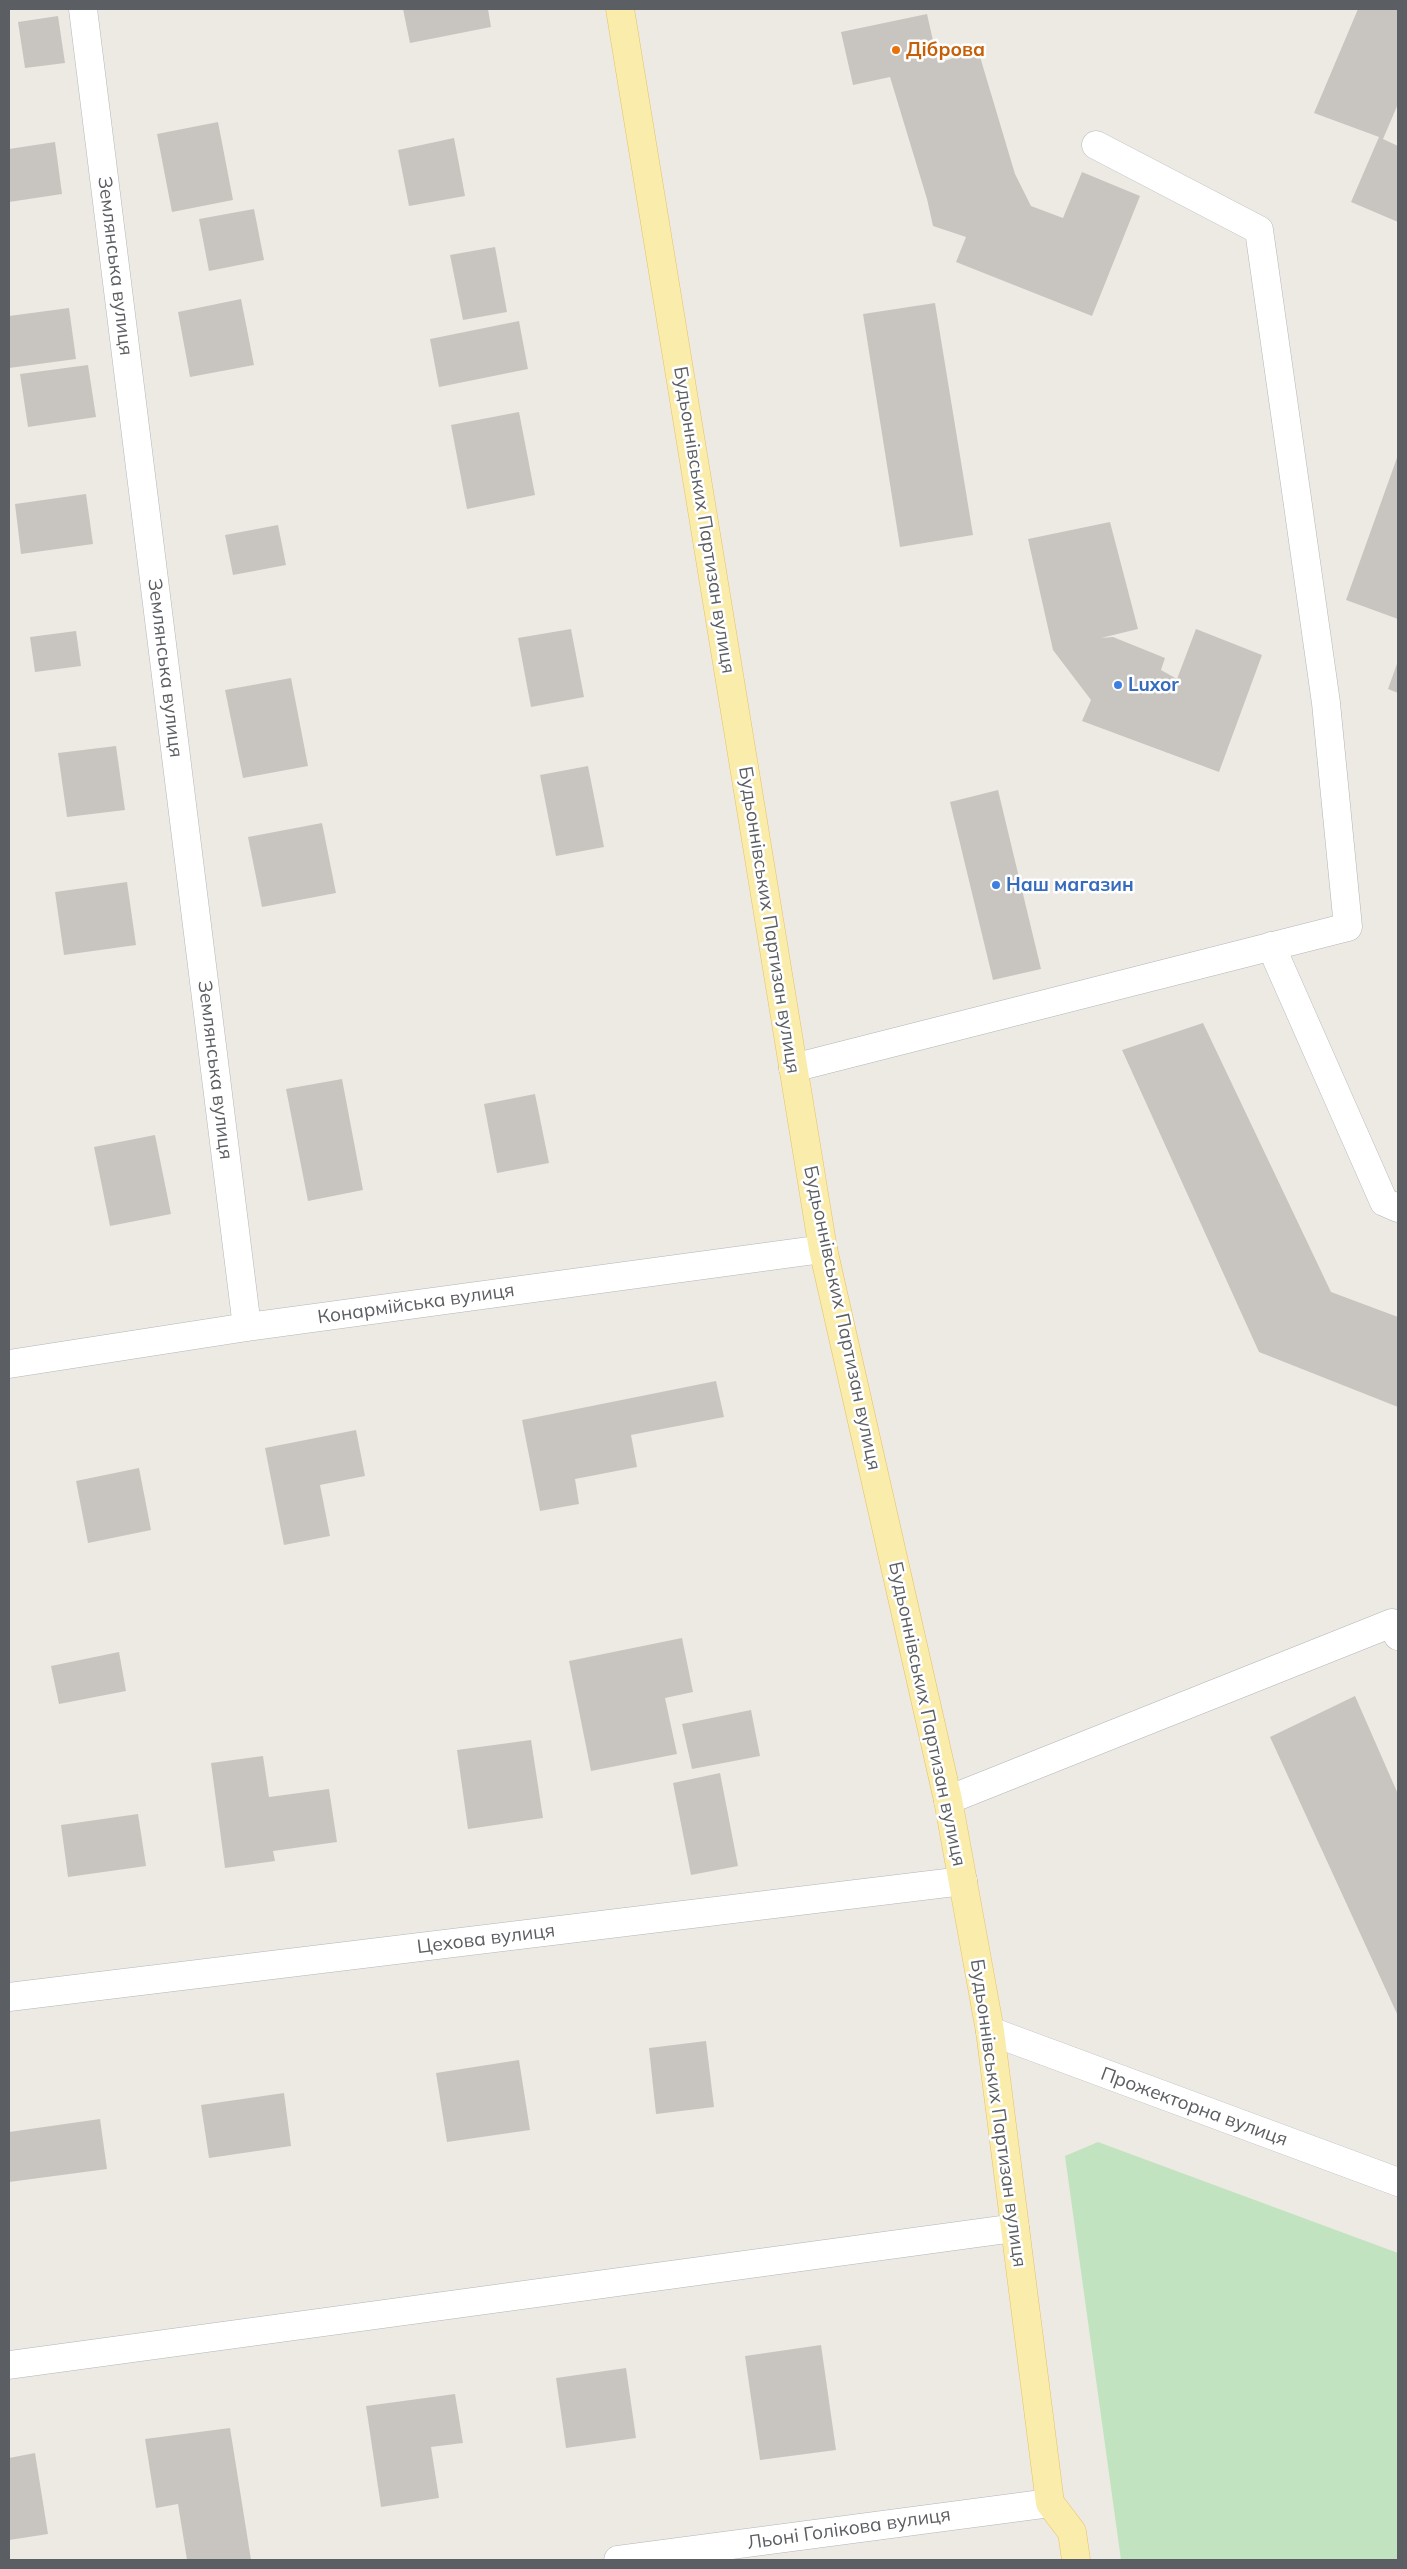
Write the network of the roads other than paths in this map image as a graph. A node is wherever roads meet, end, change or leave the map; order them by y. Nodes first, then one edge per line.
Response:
1 (83, 9) edge
2 (620, 9) edge
3 (1096, 146) dead end
4 (1271, 946) junction
5 (793, 1068) junction
6 (1398, 1208) edge
7 (823, 1249) junction
8 (247, 1327) junction
9 (9, 1364) edge
10 (1398, 1636) edge
11 (948, 1800) junction
12 (963, 1880) junction
13 (9, 1997) edge
14 (990, 2031) junction
15 (1398, 2182) edge
16 (1015, 2228) junction
17 (9, 2365) edge
18 (1050, 2503) junction
19 (618, 2560) edge
20 (1076, 2560) edge

1 - 8 street, Землянська вулиця
2 - 5 main road, Будьоннівських Партизан вулиця
3 - 4 street
4 - 5 street
4 - 6 street
5 - 7 main road, Будьоннівських Партизан вулиця
7 - 8 street, Конармійська вулиця
7 - 11 main road, Будьоннівських Партизан вулиця
8 - 9 street, Конармійська вулиця
10 - 11 street
11 - 12 main road, Будьоннівських Партизан вулиця
12 - 13 street, Цехова вулиця
12 - 14 main road, Будьоннівських Партизан вулиця
14 - 15 street, Прожекторна вулиця
14 - 16 main road, Будьоннівських Партизан вулиця
16 - 17 street
16 - 18 main road, Будьоннівських Партизан вулиця
18 - 19 street, Льоні Голікова вулиця
18 - 20 main road, Будьоннівських Партизан вулиця

